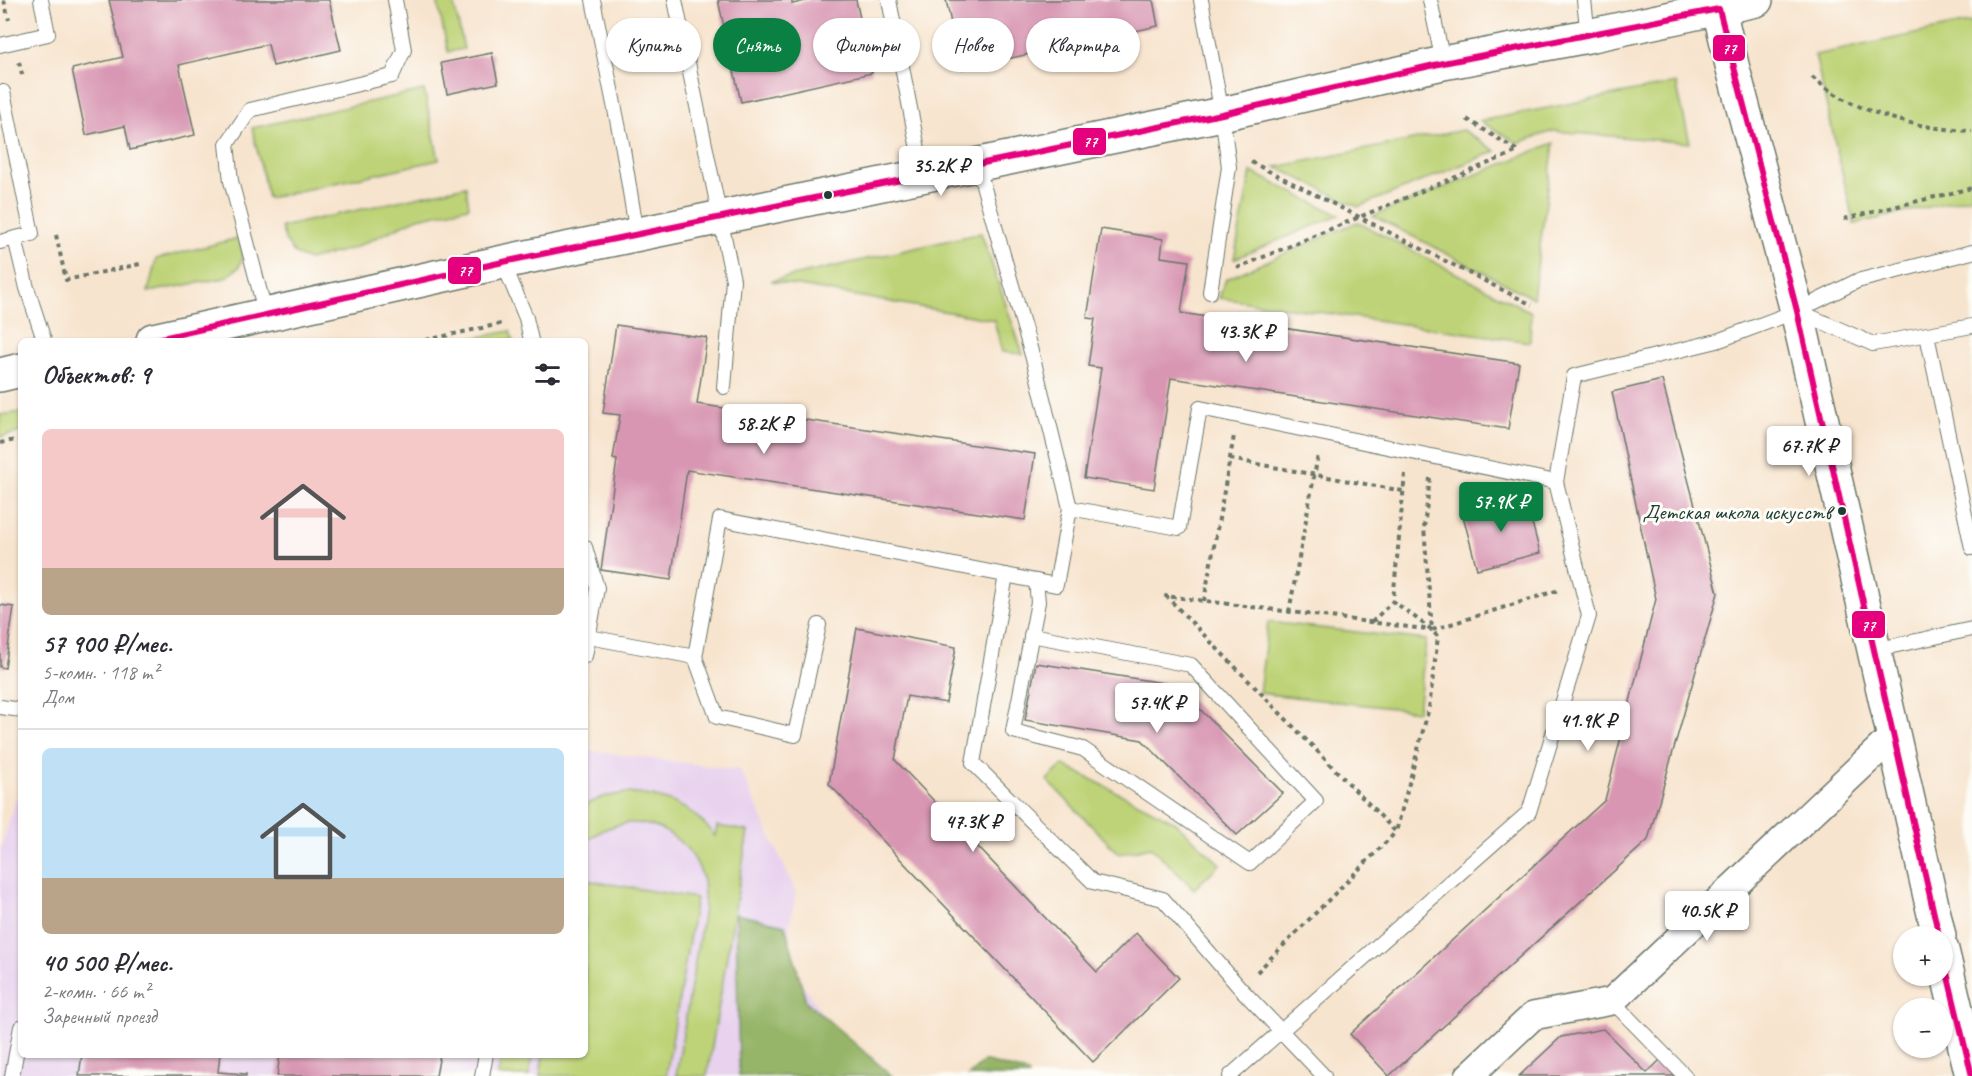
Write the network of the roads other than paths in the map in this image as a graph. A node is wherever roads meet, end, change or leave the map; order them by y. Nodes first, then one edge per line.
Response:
1 (41, 0) edge
2 (395, 0) edge
3 (592, 0) edge
4 (675, 0) edge
5 (889, 0) edge
6 (1201, 0) edge
7 (1430, 0) edge
8 (1584, 0) edge
9 (1756, 0) edge
10 (1719, 9) junction
11 (1588, 36) junction
12 (0, 45) edge
13 (1443, 63) junction
14 (0, 92) edge
15 (1222, 114) junction
16 (977, 164) junction
17 (923, 175) junction
18 (721, 218) junction
19 (637, 235) junction
20 (15, 238) junction
21 (0, 242) edge
22 (1972, 252) edge
23 (503, 262) junction
24 (1211, 285) road end
25 (1797, 311) junction
26 (266, 315) junction
27 (1972, 326) edge
28 (1927, 335) junction
29 (43, 338) edge
30 (162, 338) edge
31 (531, 338) edge
32 (18, 371) edge
33 (0, 375) edge
34 (724, 387) dead end
35 (1556, 482) junction
36 (1070, 508) junction
37 (1972, 548) edge
38 (588, 557) edge
39 (1006, 575) junction
40 (1036, 581) junction
41 (819, 625) dead end
42 (1972, 629) edge
43 (1031, 635) junction
44 (589, 637) junction
45 (588, 642) edge
46 (1874, 650) junction
47 (695, 657) junction
48 (0, 707) edge
49 (18, 710) edge
50 (1893, 736) junction
51 (1937, 926) edge
52 (1951, 986) edge
53 (1612, 1001) junction
54 (1281, 1031) junction
55 (18, 1043) edge
56 (485, 1058) edge
57 (12, 1076) edge
58 (482, 1076) edge
59 (1230, 1076) edge
60 (1324, 1076) edge
61 (1469, 1076) edge
62 (1685, 1076) edge
63 (1972, 1076) edge

1 - 12 lane
2 - 26 lane
3 - 19 lane
4 - 18 lane
5 - 17 lane
6 - 15 lane
7 - 13 lane
8 - 11 lane
9 - 10 street
10 - 11 street
10 - 25 street
11 - 13 street
13 - 15 street
14 - 20 lane
15 - 16 street
15 - 24 lane
16 - 17 street
16 - 36 lane
17 - 18 street
18 - 19 street
18 - 34 lane
19 - 23 street
20 - 21 lane
20 - 29 lane
22 - 25 lane
23 - 26 street
23 - 31 lane
25 - 28 lane
25 - 35 lane
25 - 46 street
26 - 30 street
27 - 28 lane
28 - 37 lane
32 - 33 street
35 - 36 lane
35 - 54 lane
36 - 40 lane
38 - 44 lane
39 - 40 lane
39 - 47 lane
39 - 54 lane
40 - 43 lane
41 - 47 lane
42 - 46 lane
43 - 43 lane
44 - 45 lane
44 - 47 lane
46 - 50 street
48 - 49 lane
50 - 51 street
50 - 53 street
52 - 63 street
53 - 61 street
53 - 62 lane
54 - 59 lane
54 - 60 lane
55 - 57 lane
56 - 58 lane

